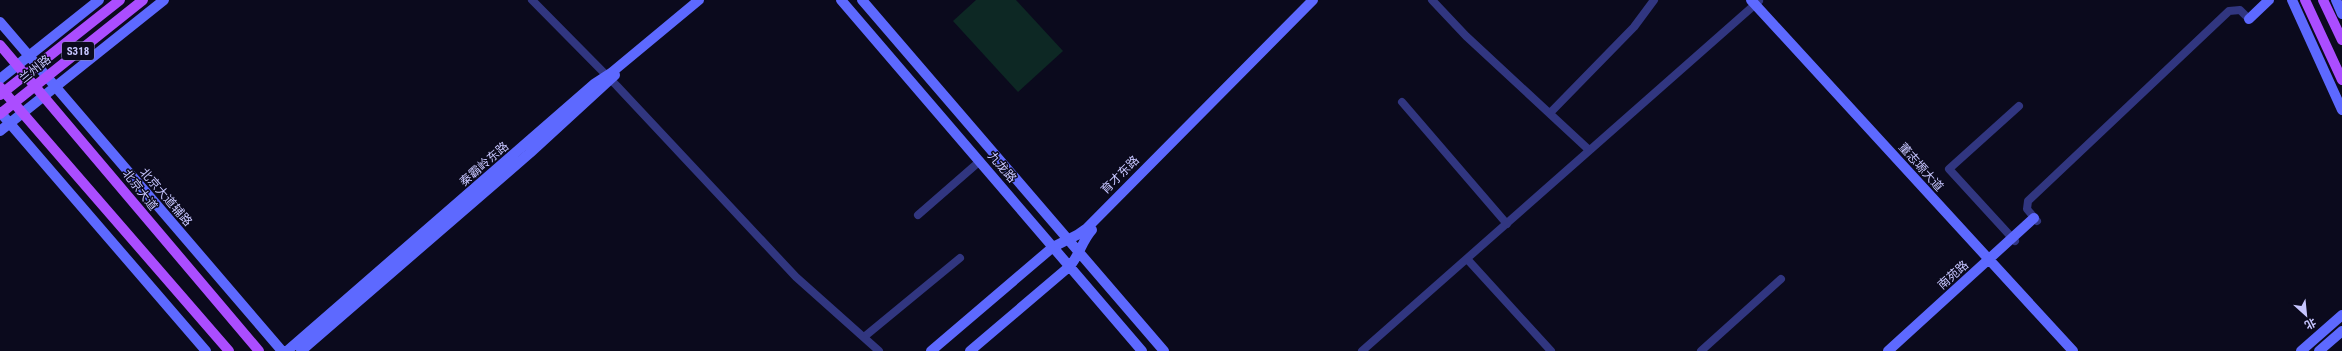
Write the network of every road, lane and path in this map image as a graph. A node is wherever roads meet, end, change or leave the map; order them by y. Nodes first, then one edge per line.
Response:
1 (99, 0) edge
2 (120, 0) edge
3 (144, 0) edge
4 (164, 0) edge
5 (532, 0) edge
6 (699, 0) edge
7 (706, 0) edge
8 (841, 0) edge
9 (862, 0) edge
10 (1313, 0) edge
11 (1320, 0) edge
12 (1432, 0) edge
13 (1654, 0) edge
14 (2263, 0) edge
15 (2269, 0) edge
16 (2292, 0) edge
17 (2305, 0) edge
18 (2323, 0) edge
19 (2336, 0) edge
20 (1756, 1) edge
21 (2342, 14) edge
22 (2247, 18) junction
23 (0, 22) edge
24 (2342, 40) edge
25 (0, 46) edge
26 (29, 56) junction
27 (17, 66) junction
28 (37, 66) junction
29 (25, 75) junction
30 (46, 77) junction
31 (609, 78) junction
32 (0, 79) edge
33 (2342, 80) edge
34 (35, 86) junction
35 (55, 87) junction
36 (1, 92) edge
37 (43, 96) junction
38 (1402, 102) dead end
39 (14, 103) junction
40 (2018, 106) dead end
41 (2342, 110) edge
42 (0, 113) edge
43 (22, 113) junction
44 (1550, 113) junction
45 (10, 123) junction
46 (0, 131) edge
47 (1588, 150) junction
48 (980, 161) junction
49 (918, 215) dead end
50 (2036, 219) joint
51 (1508, 224) junction
52 (1068, 239) junction
53 (2013, 240) junction
54 (1053, 247) junction
55 (1080, 253) junction
56 (960, 258) dead end
57 (1468, 260) junction
58 (1992, 260) junction
59 (1070, 266) junction
60 (1781, 279) dead end
61 (2342, 315) edge
62 (2342, 331) edge
63 (864, 337) junction
64 (206, 351) edge
65 (229, 351) edge
66 (259, 351) edge
67 (282, 351) edge
68 (287, 351) edge
69 (301, 351) edge
70 (879, 351) edge
71 (931, 351) edge
72 (970, 351) edge
73 (1142, 351) edge
74 (1164, 351) edge
75 (1362, 351) edge
76 (1551, 351) edge
77 (1701, 351) edge
78 (1888, 351) edge
79 (1894, 351) edge
80 (2073, 351) edge
81 (2079, 351) edge
82 (2301, 351) edge
83 (2319, 351) edge

1 - 26 street
2 - 28 main road, 兰州路 / S318
3 - 30 main road, 兰州路 / S318
4 - 35 street
5 - 31 street
6 - 31 street, 秦霸岭东路
7 - 31 street, 秦霸岭东路
8 - 48 street, 九龙路
9 - 52 street, 九龙路
10 - 52 street, 育才东路
11 - 55 street, 育才东路
12 - 44 street
13 - 44 street
14 - 22 street
15 - 22 street
16 - 41 street
17 - 33 main road
18 - 24 main road
19 - 21 street
20 - 47 street
20 - 58 street, 董志塬大道
22 - 50 street
23 - 26 street, 北京大道辅路
25 - 27 main road, 北京大道
26 - 27 street
26 - 28 street, 北京大道辅路
27 - 29 main road, 北京大道
27 - 32 street
28 - 29 main road, 兰州路 / S318
28 - 30 street, 北京大道辅路
29 - 34 main road, 北京大道
29 - 36 main road, 兰州路 / S318
30 - 34 main road, 兰州路 / S318
30 - 35 street, 北京大道辅路
31 - 63 street
31 - 68 street, 秦霸岭东路
31 - 69 street, 秦霸岭东路
34 - 37 main road, 北京大道
34 - 39 main road, 兰州路 / S318
35 - 37 street
35 - 67 street, 北京大道辅路
36 - 39 main road
37 - 43 street
37 - 66 main road, 北京大道
38 - 51 street
39 - 42 main road, 兰州路 / S318
39 - 43 main road
40 - 53 street
42 - 45 street
43 - 45 street
43 - 65 main road
44 - 47 street
45 - 46 street
45 - 64 street
47 - 51 street
48 - 49 street
48 - 54 street, 九龙路
50 - 53 street, 南苑路
51 - 57 street
52 - 54 street, 育才东路
52 - 55 street, 九龙路
53 - 58 street, 南苑路
54 - 59 street, 九龙路
54 - 71 street, 育才东路
55 - 59 street, 育才东路
55 - 74 street, 九龙路
56 - 63 street
57 - 75 street
57 - 76 street
58 - 78 street, 南苑路
58 - 79 street, 南苑路
58 - 80 street, 董志塬大道
58 - 81 street, 董志塬大道
59 - 72 street, 育才东路
59 - 73 street, 九龙路
60 - 77 street
61 - 82 street
62 - 83 street
63 - 70 street

